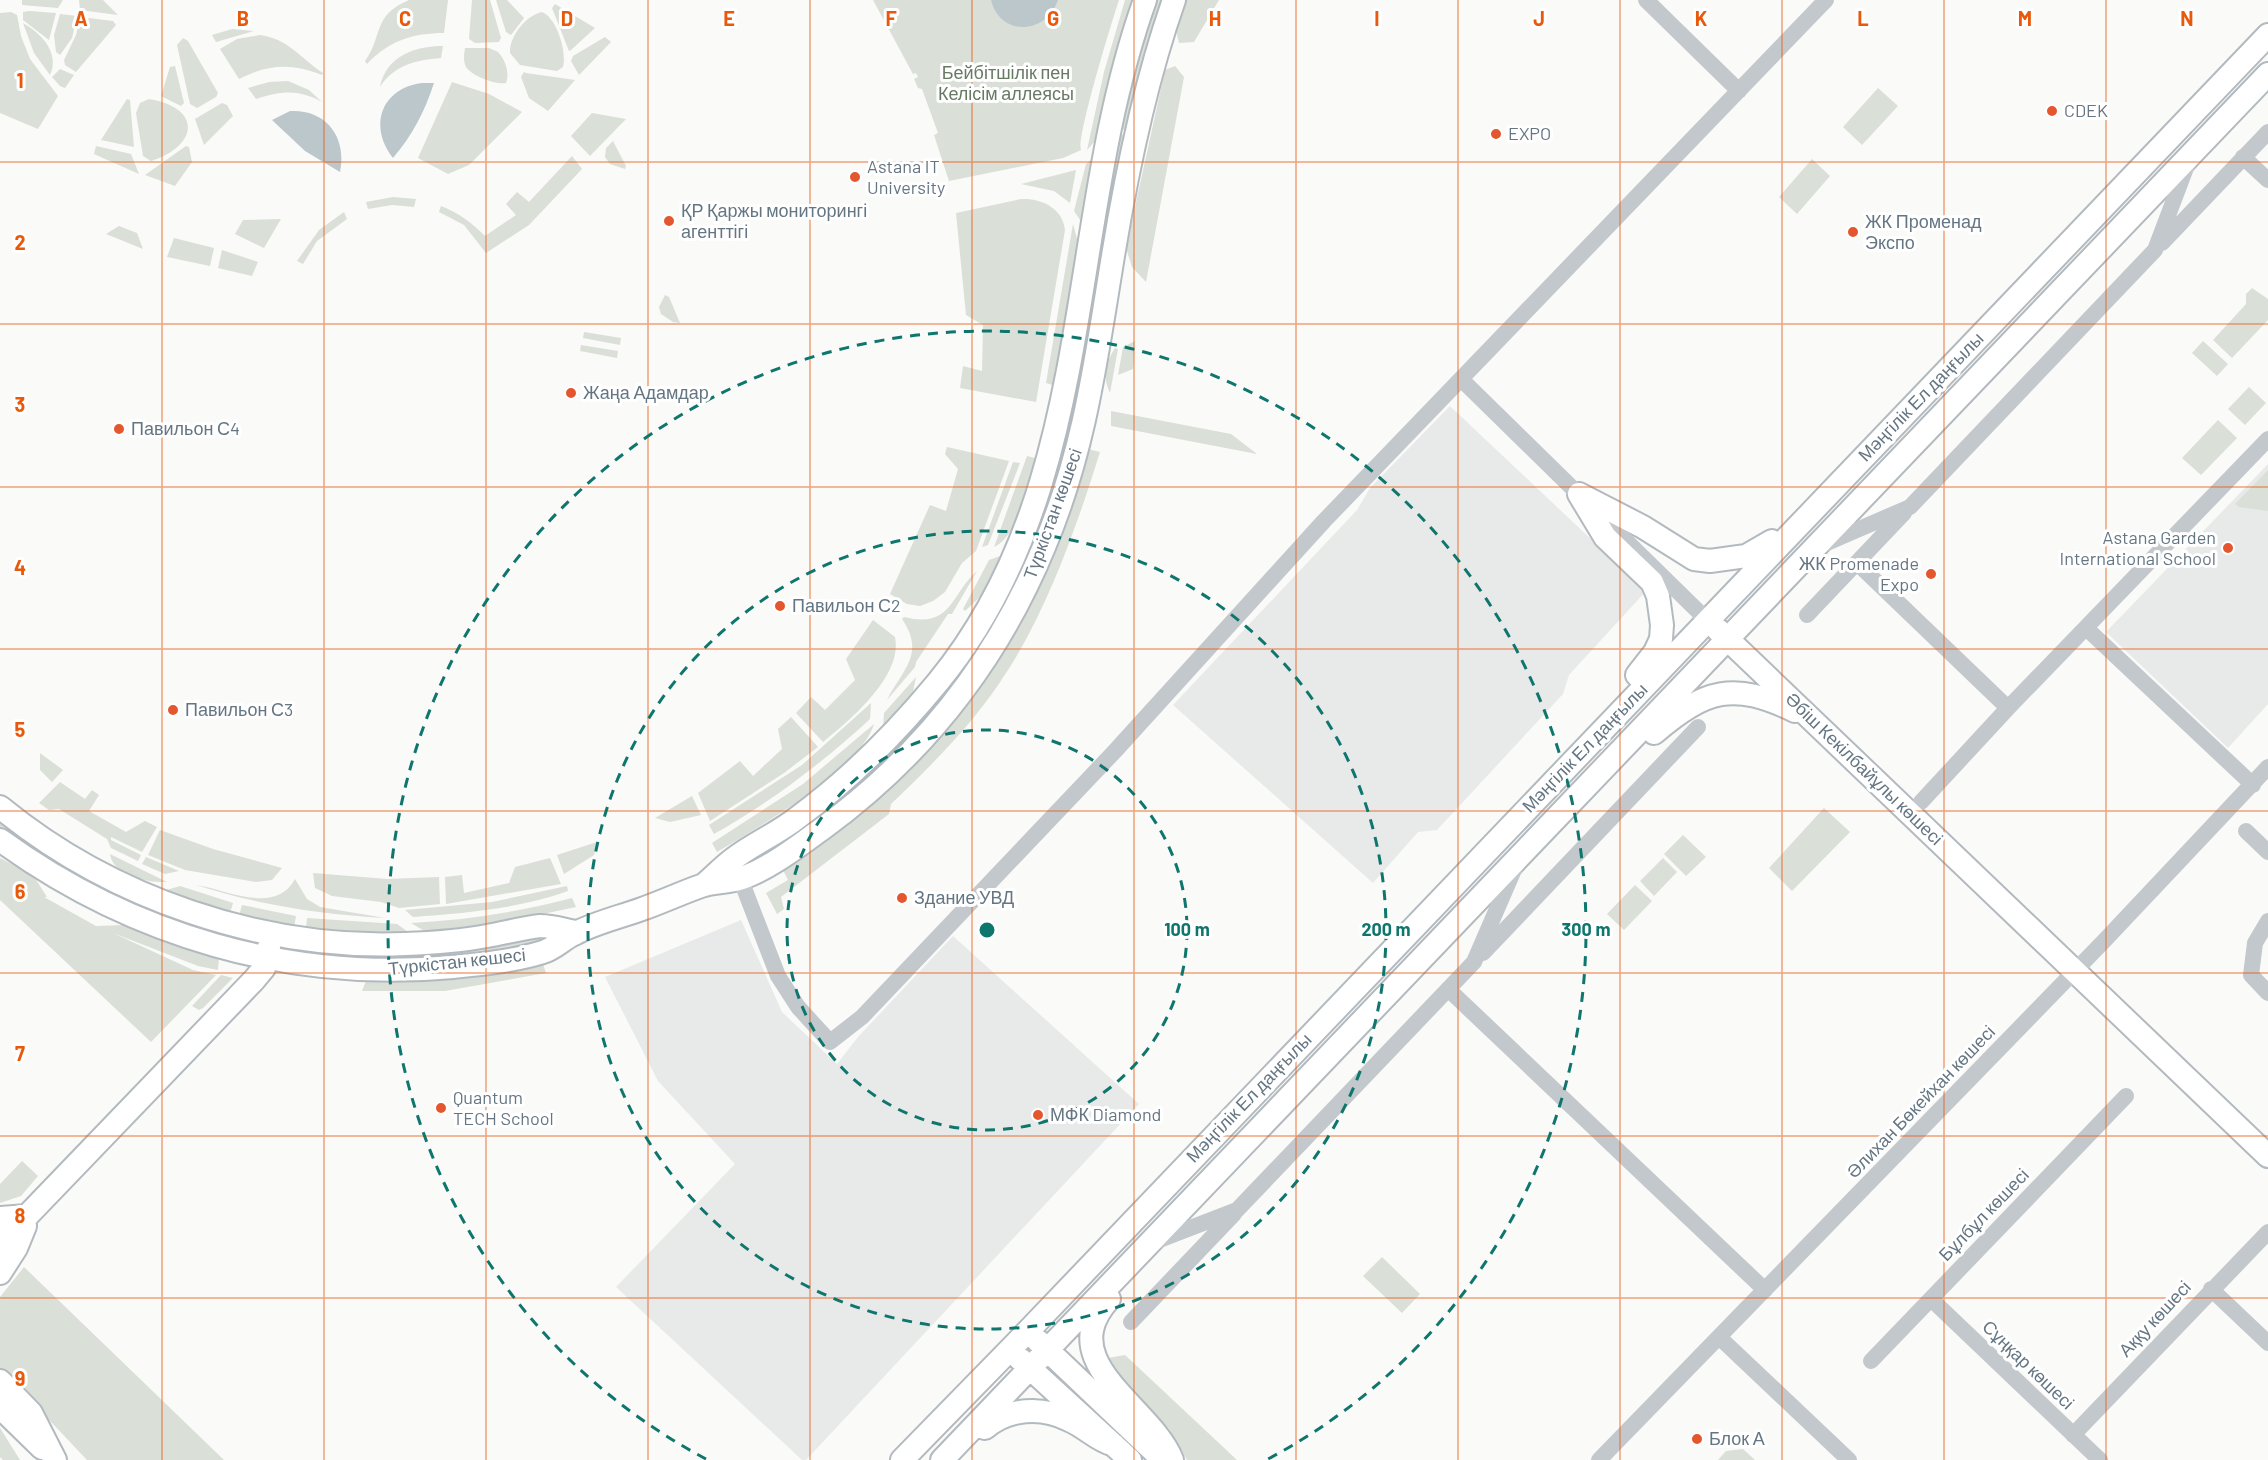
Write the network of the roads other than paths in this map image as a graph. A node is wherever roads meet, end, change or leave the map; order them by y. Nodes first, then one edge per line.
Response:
1 (1145, 0) edge
2 (1174, 0) edge
3 (1646, 0) edge
4 (1826, 0) edge
5 (2268, 21) edge
6 (2263, 40) edge
7 (2268, 74) edge
8 (1739, 91) junction
9 (2268, 132) edge
10 (2192, 153) junction
11 (2243, 157) junction
12 (2268, 180) edge
13 (2180, 183) junction
14 (2204, 198) junction
15 (2155, 250) junction
16 (1462, 380) junction
17 (2268, 439) edge
18 (1579, 494) junction
19 (1910, 507) junction
20 (1800, 523) junction
21 (1813, 549) junction
22 (1857, 562) junction
23 (1807, 615) dead end
24 (1708, 621) junction
25 (2086, 628) junction
26 (1728, 639) junction
27 (2008, 708) junction
28 (1618, 713) junction
29 (1811, 719) junction
30 (1698, 727) dead end
31 (2268, 767) edge
32 (2253, 785) junction
33 (1572, 801) junction
34 (1921, 802) dead end
35 (0, 807) edge
36 (2246, 831) dead end
37 (0, 840) edge
38 (2268, 852) edge
39 (1521, 854) junction
40 (737, 869) junction
41 (1536, 897) junction
42 (2268, 921) edge
43 (576, 932) junction
44 (272, 933) junction
45 (267, 959) junction
46 (1474, 962) junction
47 (2075, 971) junction
48 (1448, 989) junction
49 (2268, 993) edge
50 (2126, 1096) dead end
51 (2268, 1156) edge
52 (1237, 1210) junction
53 (27, 1216) junction
54 (0, 1218) edge
55 (2268, 1232) edge
56 (0, 1244) edge
57 (1143, 1250) junction
58 (0, 1273) edge
59 (2211, 1289) junction
60 (1765, 1290) junction
61 (1930, 1299) junction
62 (1131, 1322) dead end
63 (1028, 1331) junction
64 (1719, 1337) junction
65 (2268, 1343) edge
66 (1010, 1350) junction
67 (1049, 1351) junction
68 (1871, 1361) dead end
69 (1031, 1370) junction
70 (0, 1381) edge
71 (0, 1407) edge
72 (2073, 1435) junction
73 (1122, 1453) edge
74 (55, 1460) edge
75 (902, 1460) edge
76 (942, 1460) edge
77 (947, 1460) edge
78 (1163, 1460) edge
79 (1172, 1460) edge
80 (1599, 1460) edge
81 (1849, 1460) edge
82 (2100, 1460) edge

1 - 40 street, Түркістан көшесі
2 - 40 street, Түркістан көшесі
3 - 8 street
4 - 8 street
5 - 6 street
6 - 20 street, Мәңгілік Ел даңғылы
7 - 10 street, Мәңгілік Ел даңғылы
8 - 16 street
9 - 11 street
10 - 13 street
10 - 21 street, Мәңгілік Ел даңғылы
11 - 12 street
11 - 14 street
13 - 14 street
13 - 15 street
14 - 15 street
15 - 19 street
16 - 18 street, Әбіш Кекілбайұлы көшесі
16 - 40 street
17 - 25 street
18 - 20 street
18 - 24 street, Әбіш Кекілбайұлы көшесі
18 - 28 street
19 - 21 street
19 - 22 street
20 - 24 street, Мәңгілік Ел даңғылы
21 - 26 street, Мәңгілік Ел даңғылы
22 - 23 street
22 - 27 street
24 - 26 street, Әбіш Кекілбайұлы көшесі
24 - 28 street, Мәңгілік Ел даңғылы
25 - 27 street
25 - 32 street
26 - 29 street, Әбіш Кекілбайұлы көшесі
26 - 33 street, Мәңгілік Ел даңғылы
27 - 34 street
28 - 63 street, Мәңгілік Ел даңғылы
29 - 33 street
29 - 47 street, Әбіш Кекілбайұлы көшесі
30 - 41 street
31 - 32 street, Әлихан Бөкейхан көшесі
32 - 47 street, Әлихан Бөкейхан көшесі
33 - 39 street, Мәңгілік Ел даңғылы
35 - 44 street, Түркістан көшесі
36 - 38 street
37 - 45 street, Түркістан көшесі
39 - 41 street
39 - 46 street
39 - 57 street, Мәңгілік Ел даңғылы
40 - 43 street, Түркістан көшесі
41 - 46 street
42 - 49 street
43 - 44 street, Түркістан көшесі
43 - 45 street, Түркістан көшесі
44 - 45 street
45 - 53 street
46 - 48 street
47 - 51 street, Әбіш Кекілбайұлы көшесі
47 - 60 street, Әлихан Бөкейхан көшесі
48 - 52 street
48 - 60 street
50 - 61 street, Бұлбұл көшесі
52 - 57 street
52 - 62 street
53 - 54 street
53 - 56 street
53 - 58 street
55 - 59 street, Аққу көшесі
57 - 67 street, Мәңгілік Ел даңғылы
57 - 79 street
59 - 65 street
59 - 72 street, Аққу көшесі
60 - 64 street, Әлихан Бөкейхан көшесі
61 - 68 street, Бұлбұл көшесі
61 - 72 street, Сұңқар көшесі
63 - 66 street, Мәңгілік Ел даңғылы
63 - 67 street
64 - 80 street, Әлихан Бөкейхан көшесі
64 - 81 street
66 - 69 street
66 - 75 street, Мәңгілік Ел даңғылы
67 - 69 street, Мәңгілік Ел даңғылы
67 - 78 street
69 - 73 street
69 - 76 street, Мәңгілік Ел даңғылы
70 - 74 street
71 - 74 street
72 - 82 street, Сұңқар көшесі
73 - 77 street

